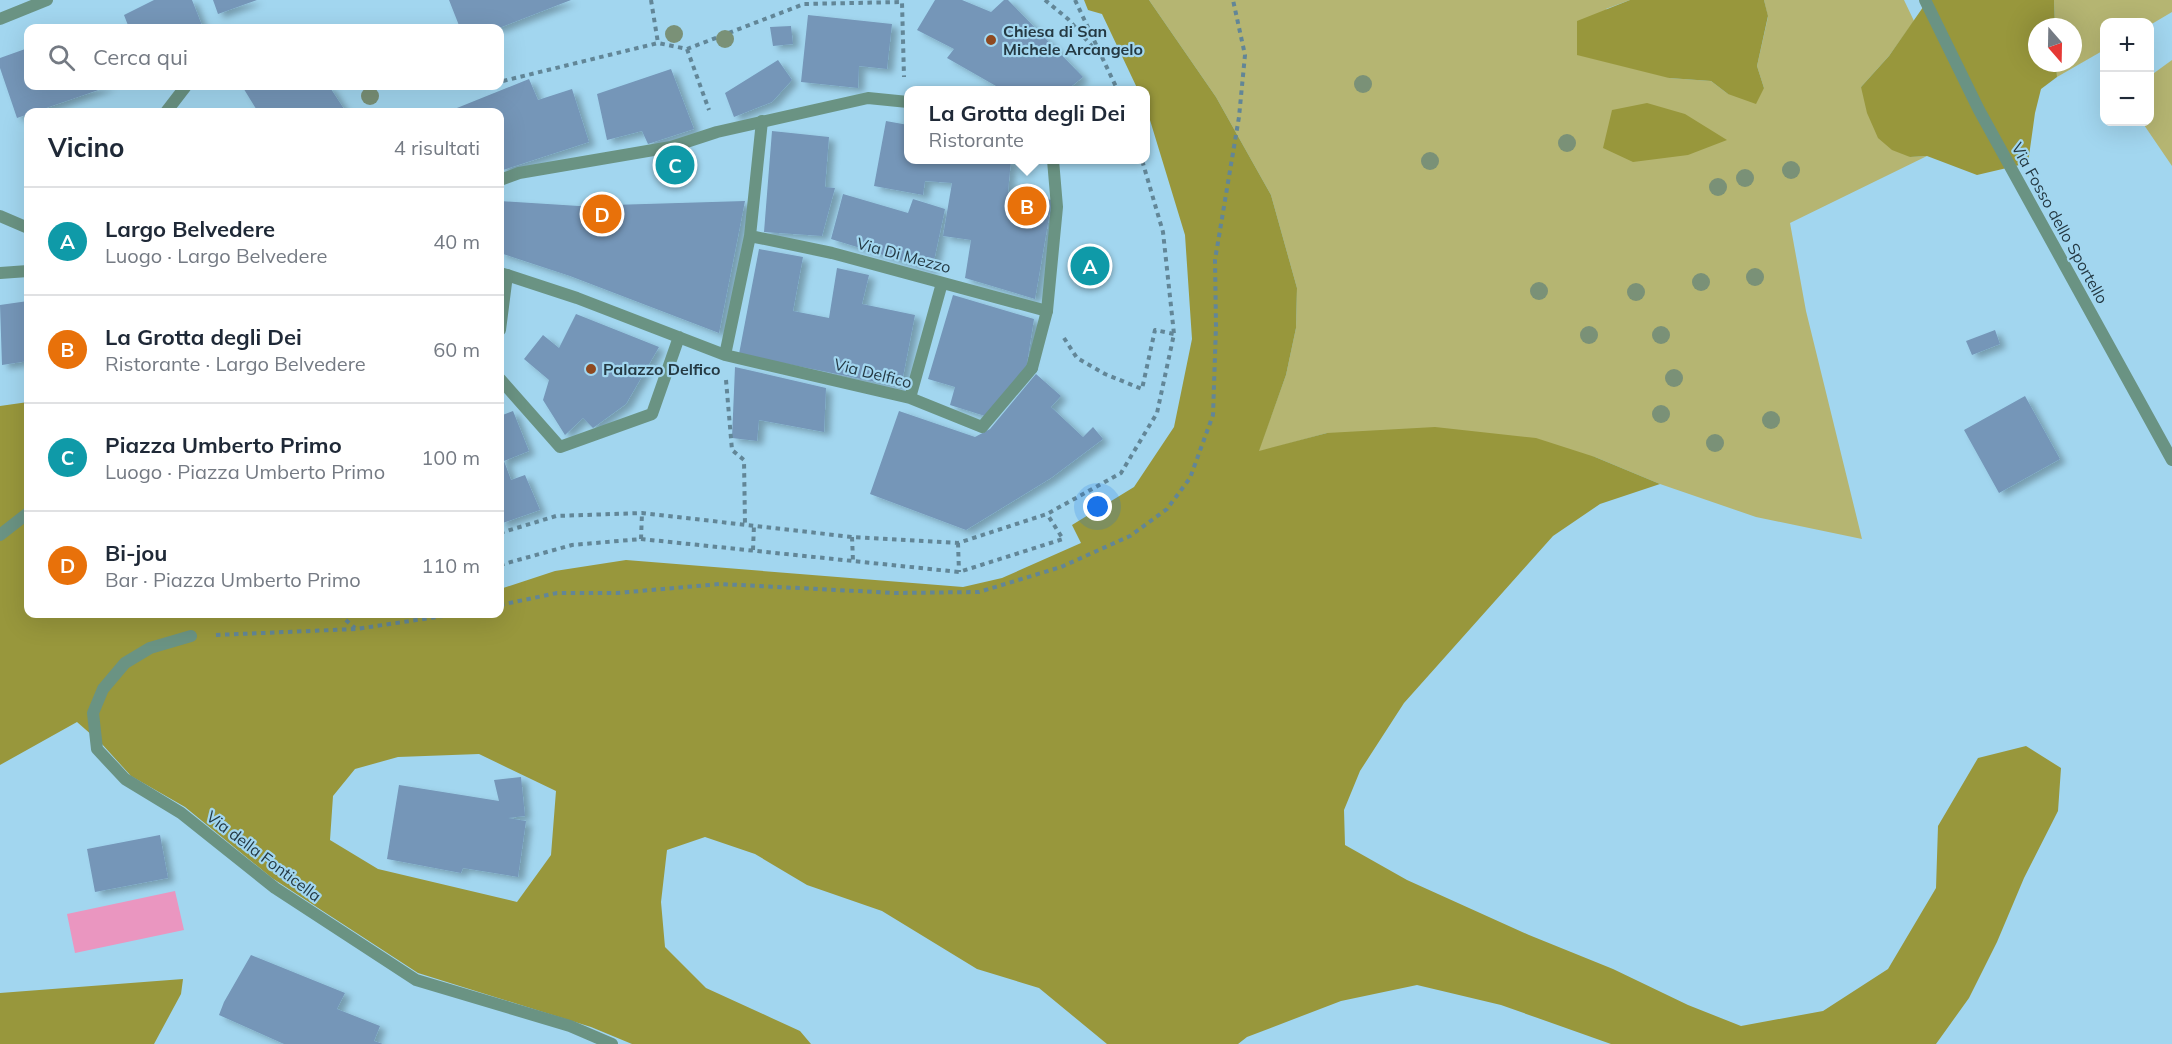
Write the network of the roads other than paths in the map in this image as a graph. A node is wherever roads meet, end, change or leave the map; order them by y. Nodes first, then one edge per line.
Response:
1 (47, 0) edge
2 (1925, 0) edge
3 (0, 19) edge
4 (183, 90) edge
5 (904, 102) edge
6 (169, 108) edge
7 (762, 121) junction
8 (1053, 164) edge
9 (504, 179) edge
10 (0, 216) edge
11 (24, 226) edge
12 (750, 236) junction
13 (24, 271) edge
14 (0, 273) edge
15 (504, 274) edge
16 (942, 283) junction
17 (1047, 311) junction
18 (679, 337) junction
19 (724, 355) junction
20 (504, 384) edge
21 (910, 398) junction
22 (2172, 459) edge
23 (24, 516) edge
24 (0, 535) edge
25 (191, 636) road end
26 (612, 1044) edge

1 - 3 street
2 - 22 street, Via Fosso dello Sportello
4 - 6 street
5 - 7 street
7 - 9 street
7 - 12 street
8 - 17 street
10 - 11 street
12 - 16 street, Via Di Mezzo
12 - 19 street
13 - 14 street
15 - 18 street, Via Delfico
16 - 17 street, Via Di Mezzo
16 - 21 street
17 - 21 street, Via Delfico
18 - 19 street, Via Delfico
18 - 20 street
19 - 21 street, Via Delfico
23 - 24 street
25 - 26 street, Via della Fonticella

